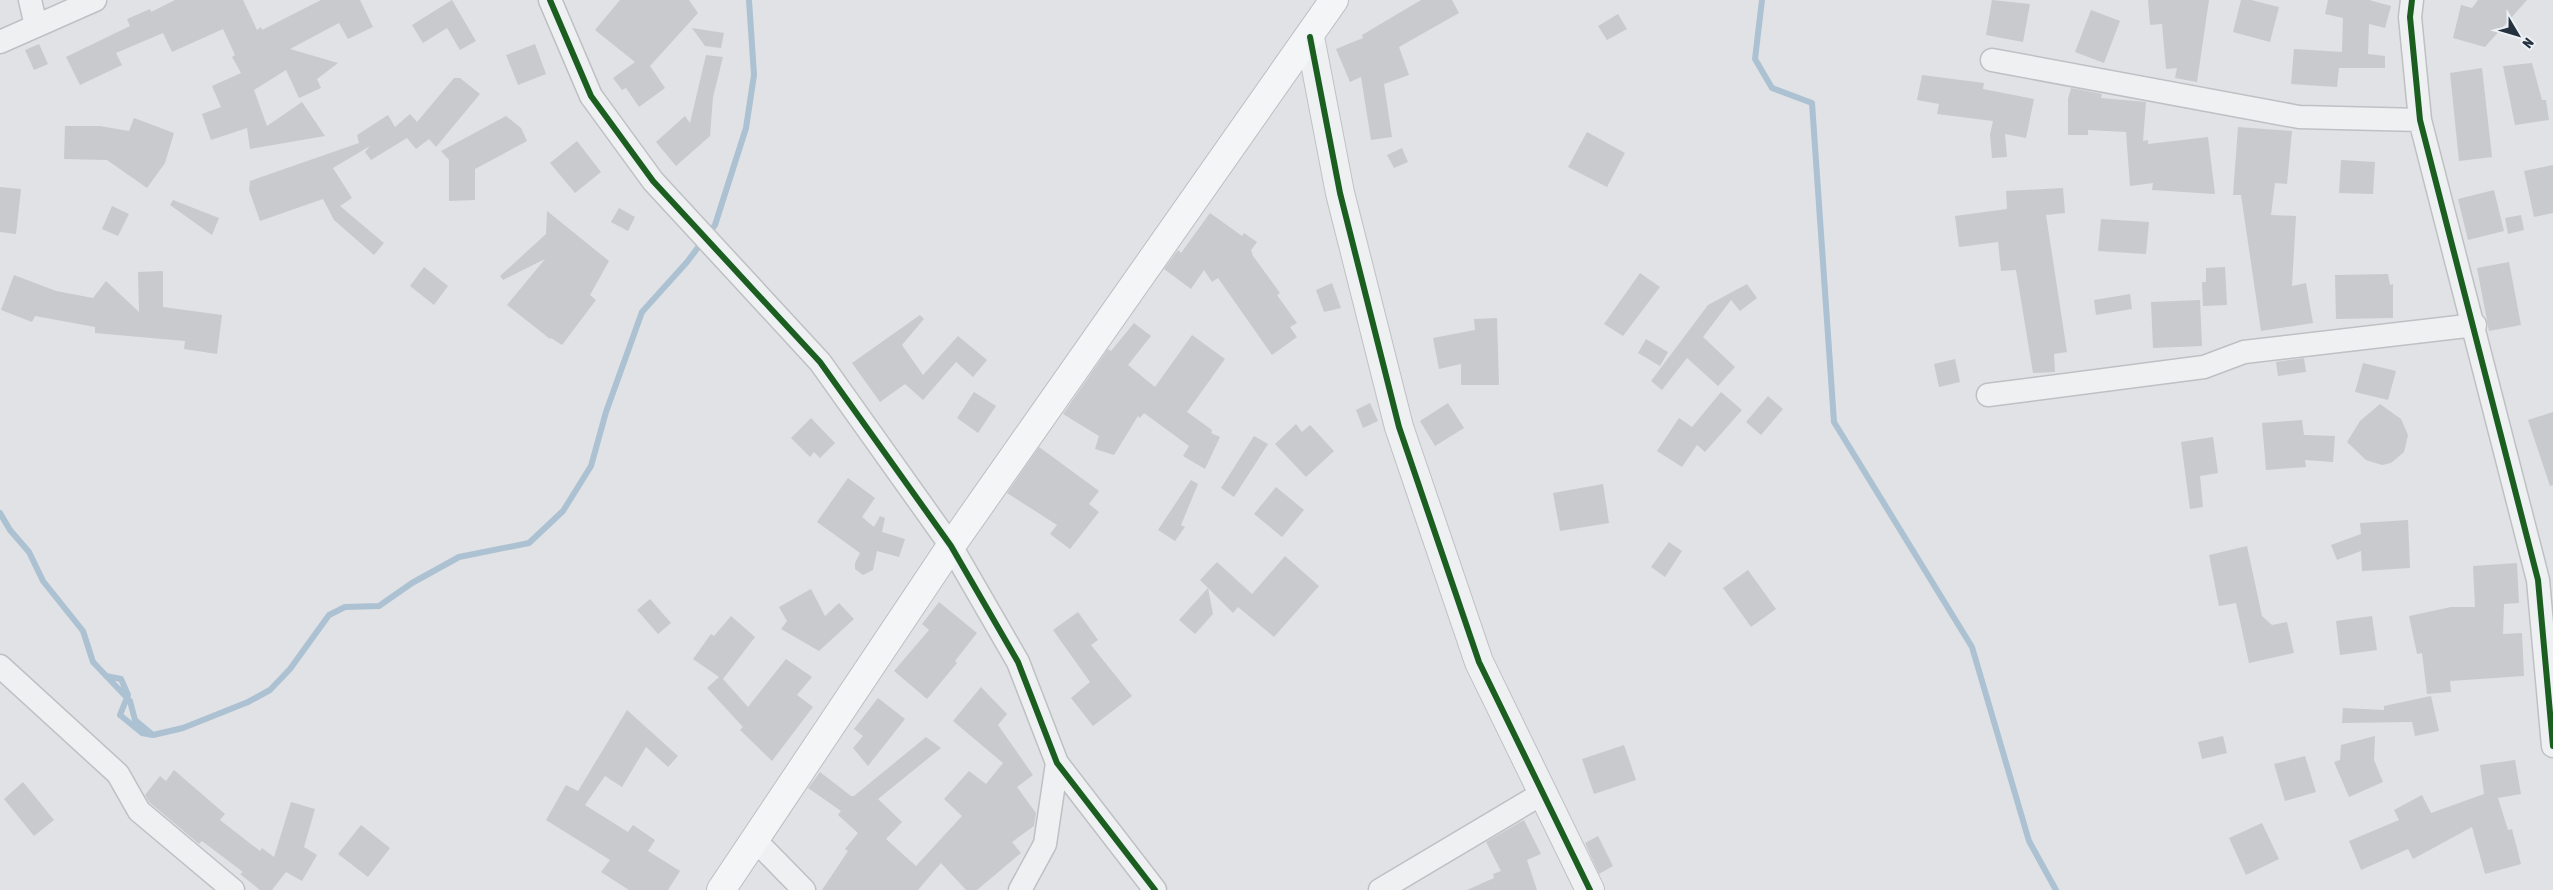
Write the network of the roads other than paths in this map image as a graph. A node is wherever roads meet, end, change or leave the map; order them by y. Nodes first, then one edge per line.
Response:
1 (30, 0) edge
2 (95, 0) edge
3 (550, 0) edge
4 (1334, 0) edge
5 (2412, 0) edge
6 (36, 26) junction
7 (1310, 37) junction
8 (0, 42) edge
9 (1992, 60) dead end
10 (2420, 120) junction
11 (2474, 325) junction
12 (1988, 395) dead end
13 (951, 546) junction
14 (0, 666) edge
15 (2553, 746) edge
16 (1057, 763) junction
17 (1543, 793) junction
18 (754, 838) junction
19 (233, 890) edge
20 (721, 890) edge
21 (804, 890) edge
22 (1020, 890) edge
23 (1155, 890) edge
24 (1380, 890) edge
25 (1590, 890) edge

1 - 6 street
2 - 6 street
3 - 13 street
4 - 7 main road
5 - 10 street
6 - 8 street
7 - 13 main road
7 - 17 street
9 - 10 street
10 - 11 street
11 - 12 street
11 - 15 street
13 - 16 street
13 - 18 main road
14 - 19 street
16 - 22 street
16 - 23 street
17 - 24 street
17 - 25 street
18 - 20 main road
18 - 21 street

